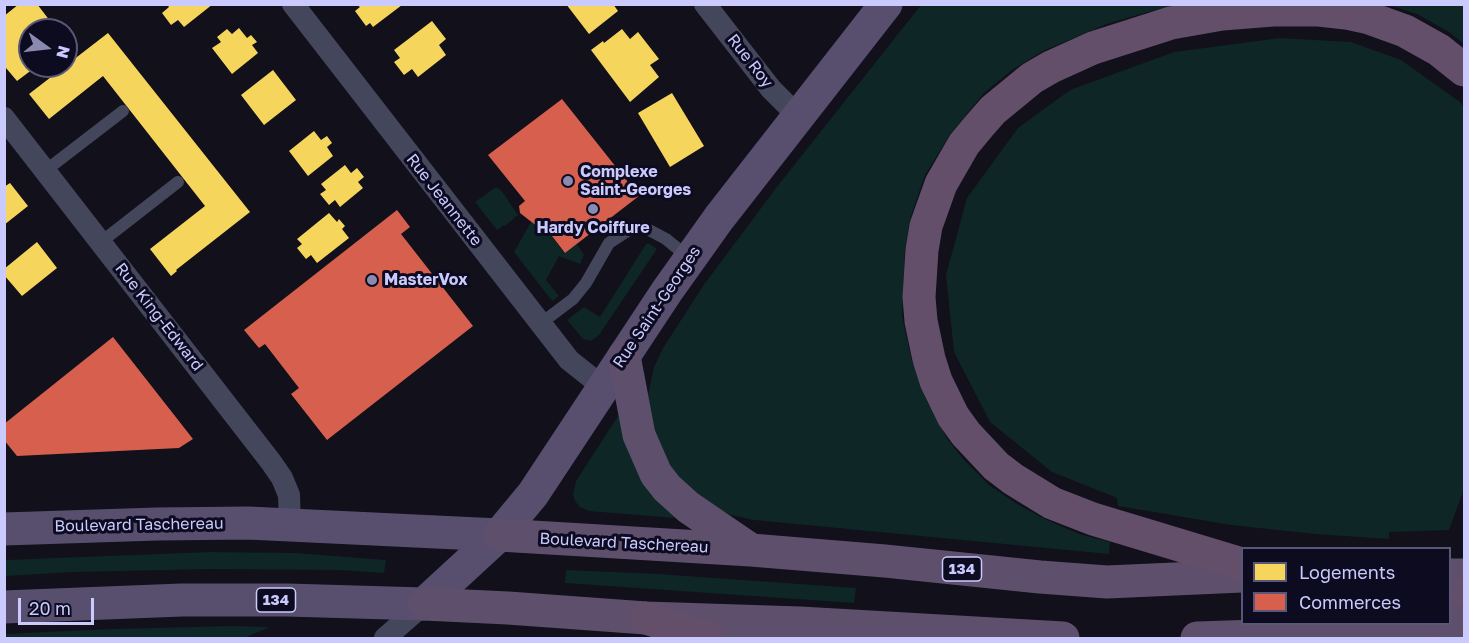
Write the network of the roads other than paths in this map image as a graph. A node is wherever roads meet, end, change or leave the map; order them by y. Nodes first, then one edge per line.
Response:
1 (293, 4) edge
2 (705, 4) edge
3 (886, 4) edge
4 (1464, 70) edge
5 (123, 111) dead end
6 (798, 116) junction
7 (4, 118) edge
8 (45, 171) junction
9 (178, 182) dead end
10 (101, 242) junction
11 (690, 258) junction
12 (540, 324) junction
13 (624, 356) junction
14 (603, 387) junction
15 (290, 525) junction
16 (4, 529) edge
17 (499, 535) junction
18 (751, 550) junction
19 (1241, 564) edge
20 (1241, 576) edge
21 (1464, 596) edge
22 (424, 604) junction
23 (4, 608) edge
24 (646, 618) junction
25 (1428, 625) edge
26 (386, 639) edge
27 (709, 639) edge
28 (1064, 639) edge
29 (1197, 639) edge
30 (1449, 639) edge

1 - 12 street, Rue Jeannette
2 - 6 street, Rue Roy
3 - 6 main road, Rue Saint-Georges
4 - 19 highway
5 - 8 lane
6 - 11 main road, Rue Saint-Georges
7 - 8 street, Rue King-Edward
8 - 10 street, Rue King-Edward
9 - 10 lane
10 - 15 street, Rue King-Edward
11 - 12 lane
11 - 13 main road, Rue Saint-Georges
12 - 14 street, Rue Jeannette
13 - 14 main road, Rue Saint-Georges
13 - 18 highway
14 - 17 main road, Rue Saint-Georges
15 - 16 main road, Boulevard Taschereau / 134
15 - 17 main road, Boulevard Taschereau / 134
17 - 18 highway, Boulevard Taschereau / 134
17 - 22 main road, Rue Saint-Georges
18 - 20 highway, Boulevard Taschereau / 134
21 - 30 highway
22 - 23 main road, 134
22 - 24 highway, 134
22 - 26 street
24 - 27 highway
24 - 28 highway, 134
25 - 29 highway

